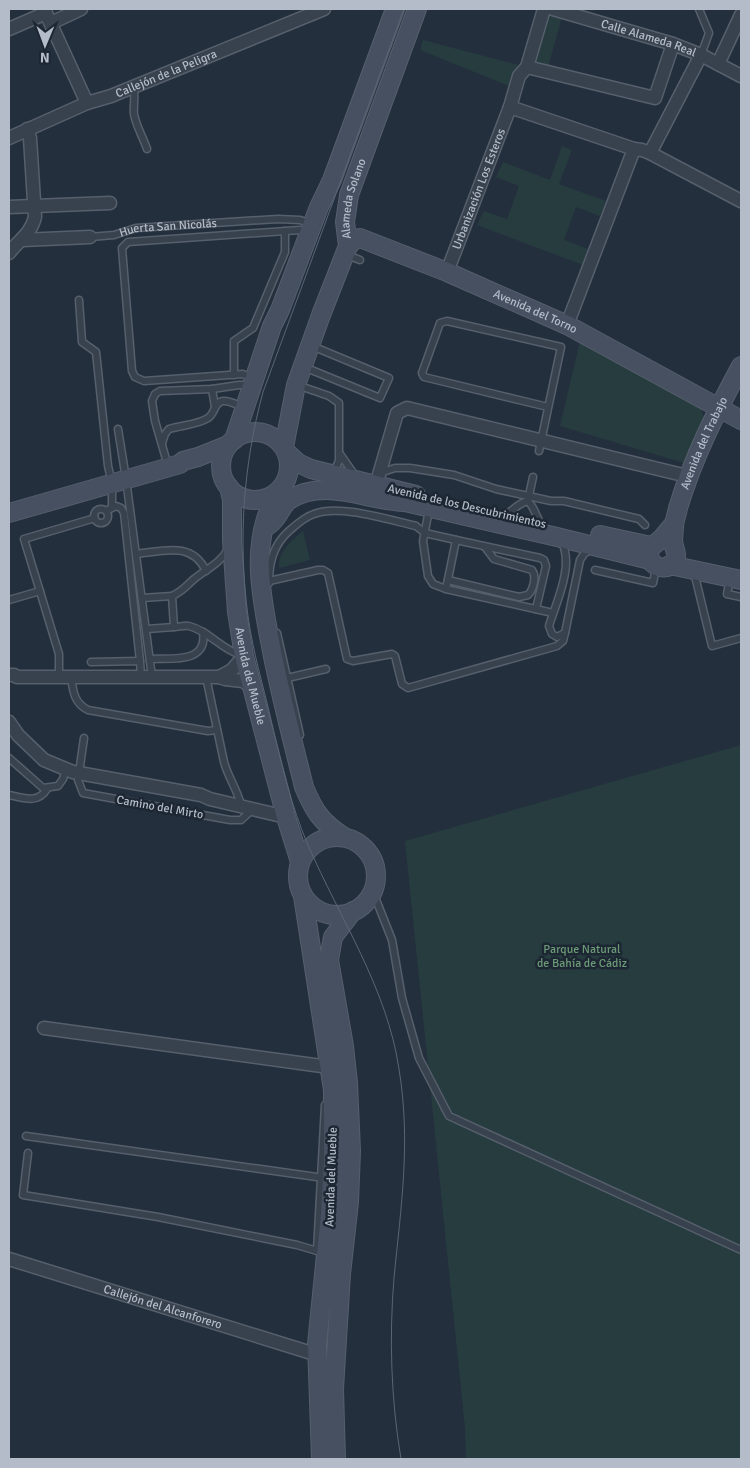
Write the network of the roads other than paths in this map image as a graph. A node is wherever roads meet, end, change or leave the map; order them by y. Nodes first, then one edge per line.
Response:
1 (81, 9) edge
2 (324, 9) edge
3 (395, 9) edge
4 (417, 9) edge
5 (544, 9) edge
6 (553, 9) edge
7 (699, 9) edge
8 (47, 15) edge
9 (741, 15) edge
10 (9, 29) edge
11 (673, 44) junction
12 (701, 55) junction
13 (718, 64) junction
14 (527, 66) junction
15 (741, 76) edge
16 (133, 86) junction
17 (87, 103) junction
18 (510, 107) junction
19 (27, 129) junction
20 (9, 138) edge
21 (147, 149) dead end
22 (634, 150) junction
23 (650, 153) junction
24 (741, 201) edge
25 (110, 203) dead end
26 (9, 206) edge
27 (35, 206) junction
28 (311, 228) junction
29 (285, 231) junction
30 (90, 238) joint
31 (22, 240) junction
32 (9, 253) edge
33 (351, 253) junction
34 (447, 272) junction
35 (79, 300) dead end
36 (567, 325) junction
37 (310, 345) junction
38 (741, 366) edge
39 (303, 367) junction
40 (234, 375) junction
41 (252, 382) junction
42 (296, 385) junction
43 (212, 389) junction
44 (215, 407) junction
45 (244, 407) junction
46 (548, 407) junction
47 (718, 407) junction
48 (741, 420) edge
49 (118, 430) dead end
50 (231, 442) junction
51 (162, 443) junction
52 (540, 446) junction
53 (286, 450) junction
54 (339, 454) junction
55 (174, 466) junction
56 (332, 474) junction
57 (688, 476) junction
58 (533, 477) dead end
59 (372, 480) junction
60 (119, 481) junction
61 (225, 481) junction
62 (280, 489) junction
63 (528, 499) junction
64 (405, 502) junction
65 (112, 506) junction
66 (430, 508) junction
67 (106, 511) junction
68 (9, 513) edge
69 (505, 515) junction
70 (95, 518) junction
71 (540, 523) junction
72 (645, 525) dead end
73 (264, 528) junction
74 (425, 533) junction
75 (557, 537) junction
76 (456, 540) junction
77 (232, 541) junction
78 (485, 546) junction
79 (597, 546) junction
80 (136, 554) junction
81 (662, 554) junction
82 (693, 569) junction
83 (595, 570) dead end
84 (206, 571) junction
85 (738, 575) edge
86 (448, 580) junction
87 (269, 581) junction
88 (446, 590) junction
89 (40, 591) junction
90 (269, 593) dead end
91 (172, 596) junction
92 (741, 597) edge
93 (142, 598) junction
94 (9, 600) edge
95 (536, 609) junction
96 (554, 613) junction
97 (275, 622) dead end
98 (174, 627) junction
99 (146, 629) junction
100 (203, 632) junction
101 (565, 633) junction
102 (741, 638) edge
103 (244, 656) junction
104 (151, 659) junction
105 (140, 661) junction
106 (91, 662) dead end
107 (326, 669) dead end
108 (65, 677) junction
109 (147, 677) junction
110 (206, 677) junction
111 (220, 677) junction
112 (12, 679) edge
113 (282, 679) junction
114 (253, 688) junction
115 (9, 722) edge
116 (217, 730) junction
117 (84, 738) dead end
118 (9, 758) edge
119 (66, 769) junction
120 (79, 773) junction
121 (310, 781) dead end
122 (47, 789) junction
123 (9, 795) edge
124 (310, 802) junction
125 (240, 805) junction
126 (254, 808) junction
127 (286, 817) junction
128 (344, 837) junction
129 (300, 862) junction
130 (373, 892) junction
131 (303, 896) junction
132 (353, 911) junction
133 (44, 1028) dead end
134 (329, 1067) junction
135 (26, 1136) dead end
136 (28, 1153) dead end
137 (327, 1178) junction
138 (741, 1250) edge
139 (321, 1252) junction
140 (9, 1259) edge
141 (318, 1355) junction
142 (321, 1459) edge
143 (336, 1459) edge

1 - 8 street
2 - 16 street, Callejón de la Peligra
3 - 28 main road, Alameda Solano
4 - 33 main road, Alameda Solano
5 - 14 street, Urbanización Los Esteros
6 - 11 street, Calle Alameda Real
7 - 12 lane
8 - 10 street
8 - 17 street
9 - 13 street
11 - 12 street, Calle Alameda Real
11 - 14 street
12 - 13 street, Calle Alameda Real
12 - 23 street
13 - 15 street, Calle Alameda Real
14 - 18 street, Urbanización Los Esteros
16 - 17 street, Callejón de la Peligra
16 - 21 lane
17 - 19 street, Callejón de la Peligra
18 - 22 street
18 - 34 street, Urbanización Los Esteros
19 - 20 street, Callejón de la Peligra
19 - 27 street
22 - 23 street
22 - 36 street
23 - 24 street
25 - 27 street
26 - 27 street
27 - 31 street
28 - 29 lane
28 - 30 lane, Huerta San Nicolás
28 - 41 main road, Alameda Solano
29 - 40 lane
29 - 40 lane
30 - 31 street, Huerta San Nicolás
31 - 32 street
33 - 34 main road, Avenida del Torno
33 - 37 main road, Alameda Solano
34 - 36 main road, Avenida del Torno
35 - 60 lane
36 - 47 main road, Avenida del Torno
37 - 39 main road, Alameda Solano
37 - 39 lane
38 - 47 main road, Avenida del Trabajo
39 - 42 main road, Alameda Solano
40 - 41 lane
41 - 43 lane
41 - 45 main road, Alameda Solano
42 - 53 main road, Alameda Solano
42 - 54 lane
43 - 44 lane
43 - 51 lane
44 - 45 lane
44 - 51 lane
45 - 50 main road, Alameda Solano
46 - 46 lane
46 - 52 lane
47 - 48 main road, Avenida del Torno
47 - 57 main road, Avenida del Trabajo
49 - 60 lane
50 - 53 main road
50 - 55 main road
50 - 61 main road
51 - 55 lane
52 - 57 street
52 - 59 street
53 - 56 main road, Avenida de los Descubrimientos
53 - 62 main road
54 - 56 lane
54 - 59 lane
55 - 60 main road
55 - 61 main road
56 - 59 main road, Avenida de los Descubrimientos
57 - 81 main road, Avenida del Trabajo
58 - 63 lane
59 - 63 lane
59 - 69 main road, Avenida de los Descubrimientos
60 - 65 lane
60 - 68 main road
60 - 80 lane
61 - 62 main road
61 - 77 main road, Avenida del Mueble
62 - 64 main road, Avenida de los Descubrimientos
62 - 73 main road, Avenida del Mueble
63 - 69 lane
63 - 71 lane
63 - 72 lane
64 - 66 main road, Avenida de los Descubrimientos
64 - 73 main road, Avenida de los Descubrimientos
65 - 67 lane
65 - 105 lane
66 - 74 lane
66 - 75 main road, Avenida de los Descubrimientos
67 - 70 lane
67 - 70 lane
69 - 71 main road, Avenida de los Descubrimientos
70 - 89 lane
71 - 81 main road, Avenida de los Descubrimientos
73 - 113 main road, Avenida del Mueble
74 - 76 lane
74 - 87 lane
74 - 88 lane
75 - 79 main road, Avenida de los Descubrimientos
75 - 96 lane
76 - 78 lane
76 - 86 lane
77 - 84 lane
77 - 103 main road, Avenida del Mueble
78 - 86 lane
78 - 95 lane
79 - 81 main road, Avenida de los Descubrimientos
79 - 101 lane
80 - 84 lane
80 - 93 lane
81 - 82 main road, Avenida de los Descubrimientos
81 - 83 lane
81 - 85 main road, Avenida de los Descubrimientos
82 - 85 main road, Avenida de los Descubrimientos
82 - 102 lane
84 - 91 lane
85 - 92 lane
86 - 88 lane
87 - 90 lane
87 - 101 lane
88 - 95 lane
89 - 94 lane
89 - 108 lane
91 - 93 lane
91 - 98 lane
93 - 99 lane
95 - 96 lane
96 - 101 lane
97 - 113 lane
98 - 99 lane
98 - 100 lane
99 - 104 lane
100 - 103 lane
100 - 104 lane
103 - 111 street
103 - 114 main road, Avenida del Mueble
104 - 109 lane
105 - 106 lane
105 - 109 lane
107 - 113 lane
108 - 109 street
108 - 112 street
108 - 116 lane
109 - 110 street
110 - 111 street
110 - 116 lane
111 - 114 street
113 - 124 main road, Avenida del Mueble
114 - 127 main road, Avenida del Mueble
115 - 119 street
116 - 125 lane
117 - 120 lane
118 - 122 lane
119 - 120 street
119 - 122 lane
120 - 125 street
120 - 126 lane, Camino del Mirto
121 - 124 lane
122 - 123 lane
124 - 128 main road, Avenida del Mueble
125 - 126 street
126 - 127 street
127 - 129 main road, Avenida del Mueble
128 - 129 main road
128 - 130 main road
129 - 131 main road
130 - 132 main road
130 - 138 lane
131 - 132 main road
131 - 134 main road, Avenida del Mueble
132 - 143 main road, Avenida del Mueble
133 - 134 street
134 - 137 main road, Avenida del Mueble
135 - 137 lane
136 - 139 lane
137 - 139 main road, Avenida del Mueble
139 - 141 main road, Avenida del Mueble
140 - 141 street, Callejón del Alcanforero
141 - 142 main road, Avenida del Mueble

